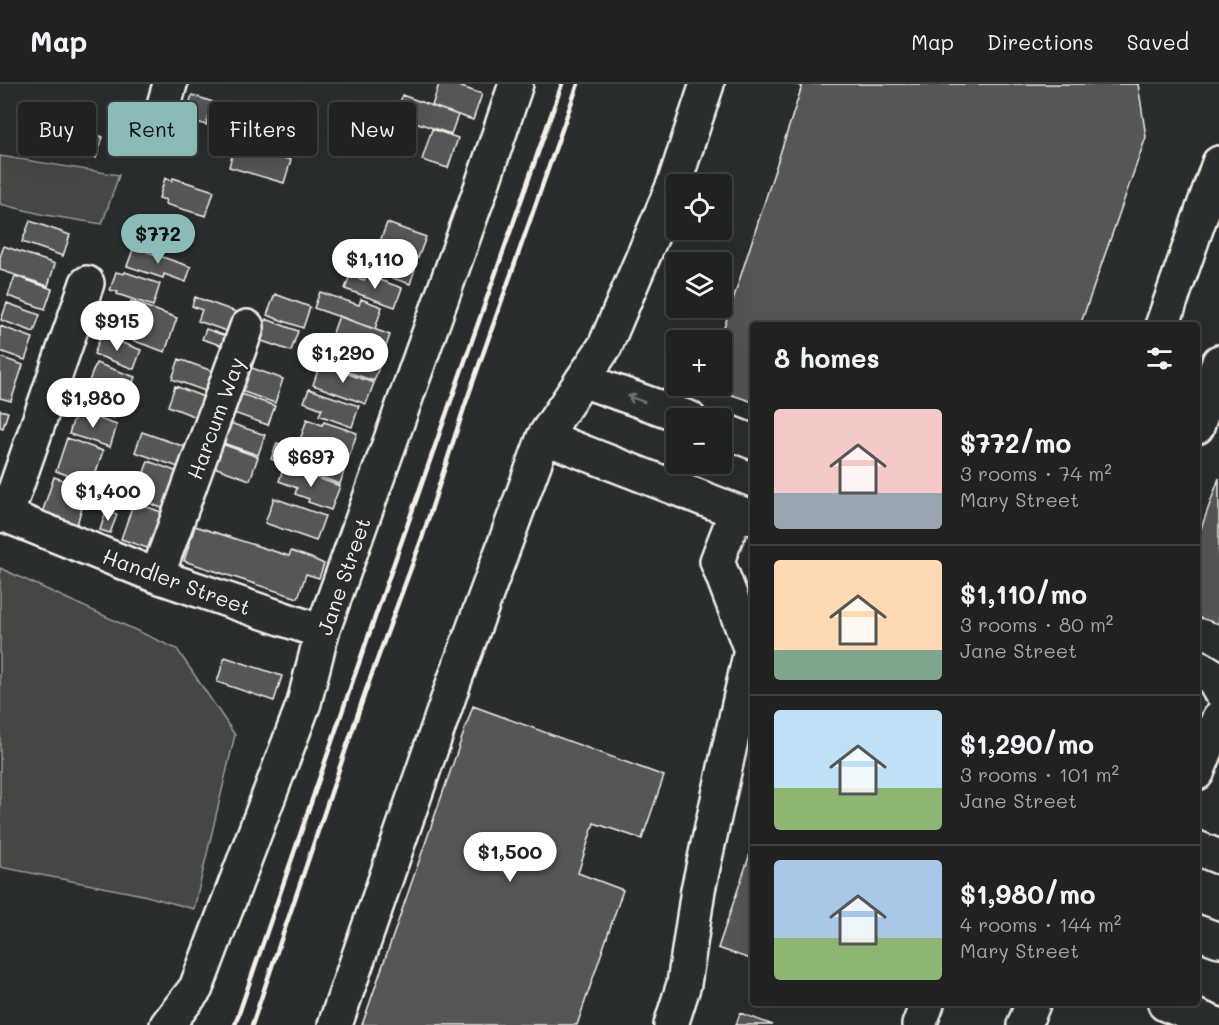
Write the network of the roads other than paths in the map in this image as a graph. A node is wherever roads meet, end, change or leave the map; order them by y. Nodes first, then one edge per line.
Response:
1 (516, 84) edge
2 (707, 84) edge
3 (1219, 163) edge
4 (87, 283) dead end
5 (1163, 322) edge
6 (247, 327) dead end
7 (1219, 362) edge
8 (582, 380) junction
9 (666, 410) edge
10 (1200, 418) edge
11 (732, 434) edge
12 (544, 437) junction
13 (750, 441) edge
14 (3, 515) edge
15 (745, 515) edge
16 (157, 576) junction
17 (322, 632) junction
18 (1200, 668) edge
19 (1219, 690) edge
20 (1200, 696) edge
21 (1219, 701) edge
22 (1200, 849) edge
23 (1219, 856) edge
24 (1200, 933) edge
25 (1219, 940) edge
26 (926, 1006) edge
27 (1031, 1006) edge
28 (1170, 1006) edge
29 (167, 1025) edge
30 (335, 1025) edge
31 (671, 1025) edge
32 (919, 1025) edge
33 (1024, 1025) edge
34 (1218, 1025) edge

1 - 17 street, Jane Street
2 - 8 street
3 - 5 street
4 - 14 street
6 - 16 street, Harcum Way
7 - 10 street
9 -> 8 street
8 - 12 street
11 - 13 street
12 - 15 street
12 - 30 street
14 - 16 street, Handler Street
15 - 31 street
16 - 17 street, Handler Street
17 - 29 street, Jane Street
18 - 19 street
20 - 21 street
22 - 23 street
24 - 25 street
26 - 32 street
27 - 33 street
28 - 34 street

